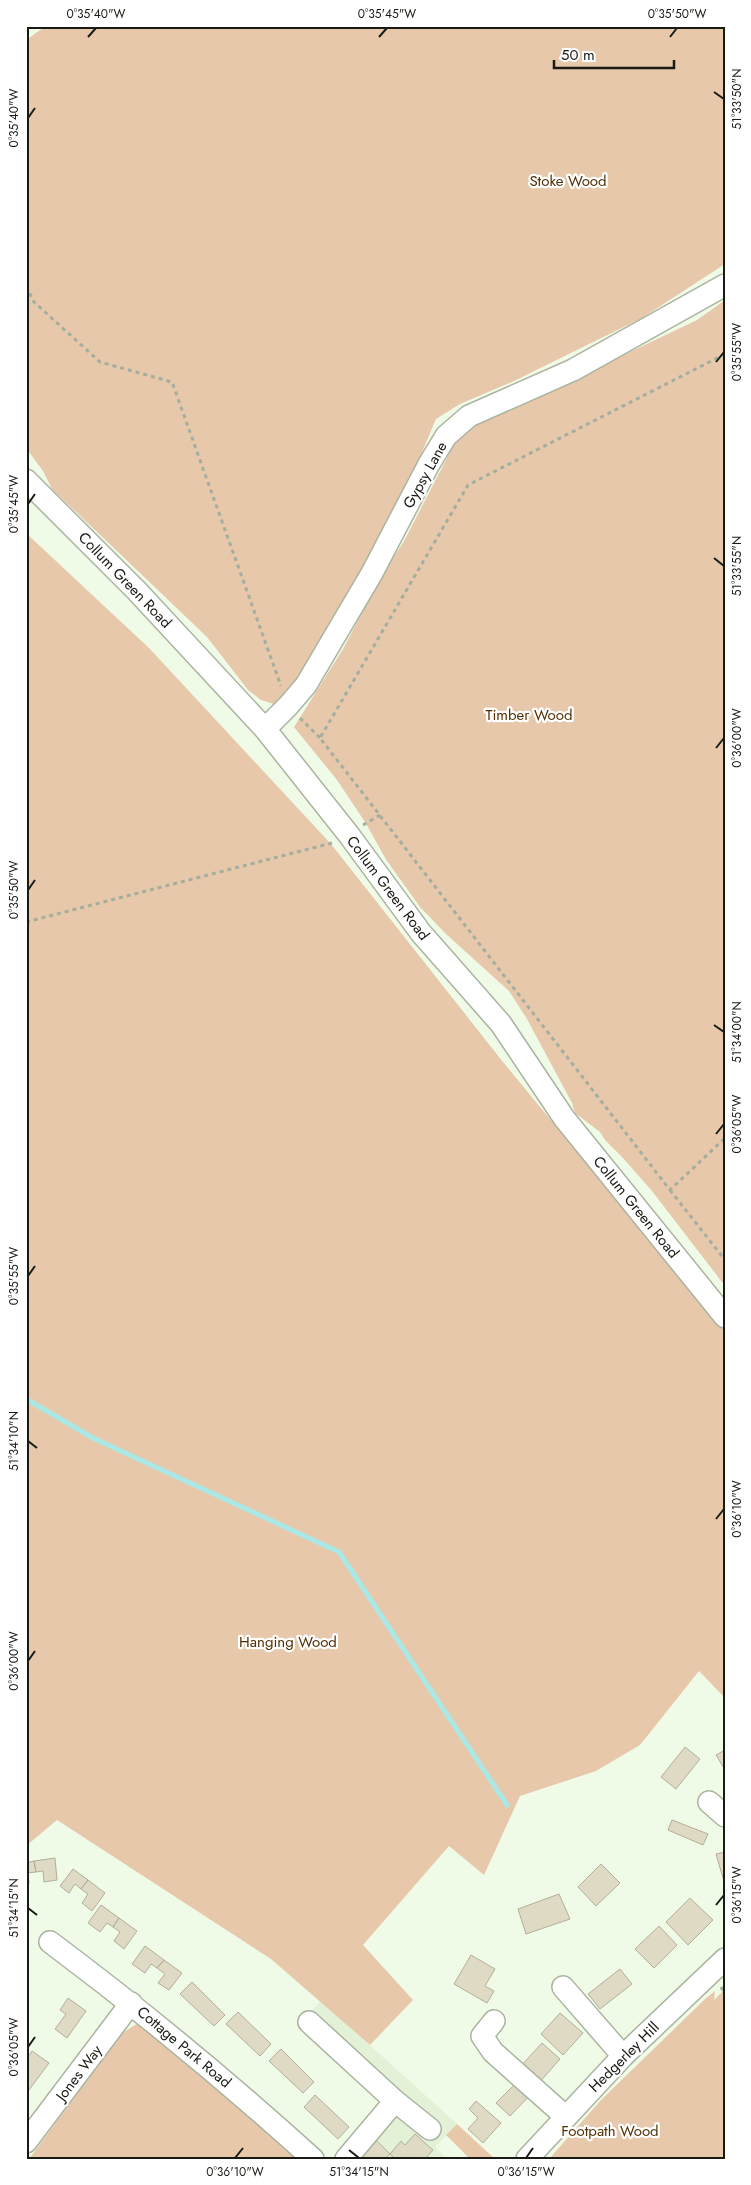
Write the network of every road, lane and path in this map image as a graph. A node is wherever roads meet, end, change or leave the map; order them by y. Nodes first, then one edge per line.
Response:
1 (725, 285) edge
2 (26, 286) edge
3 (725, 354) edge
4 (26, 480) edge
5 (288, 706) junction
6 (265, 729) junction
7 (320, 738) junction
8 (349, 835) junction
9 (26, 922) edge
10 (725, 1138) edge
11 (670, 1190) junction
12 (725, 1260) edge
13 (725, 1317) edge
14 (709, 1802) dead end
15 (725, 1816) edge
16 (50, 1942) dead end
17 (725, 1959) edge
18 (563, 1987) dead end
19 (131, 2003) junction
20 (494, 2021) dead end
21 (309, 2022) dead end
22 (623, 2056) junction
23 (395, 2101) junction
24 (566, 2117) junction
25 (430, 2129) dead end
26 (26, 2142) edge
27 (313, 2159) edge
28 (346, 2159) edge
29 (527, 2159) edge

1 - 5 street, Gypsy Lane
2 - 5 path
3 - 7 path
4 - 6 street, Collum Green Road
5 - 6 street, Gypsy Lane
5 - 7 path
6 - 8 street, Collum Green Road
7 - 11 path
8 - 9 path
8 - 13 street, Collum Green Road
10 - 11 path
11 - 12 path
14 - 15 street
16 - 19 street, Cottage Park Road
17 - 22 street, Hedgerley Hill
18 - 22 street
19 - 26 street, Jones Way
19 - 27 street, Cottage Park Road
20 - 24 street
21 - 23 street
22 - 24 street, Hedgerley Hill
23 - 25 street
23 - 28 street
24 - 29 street, Hedgerley Hill

